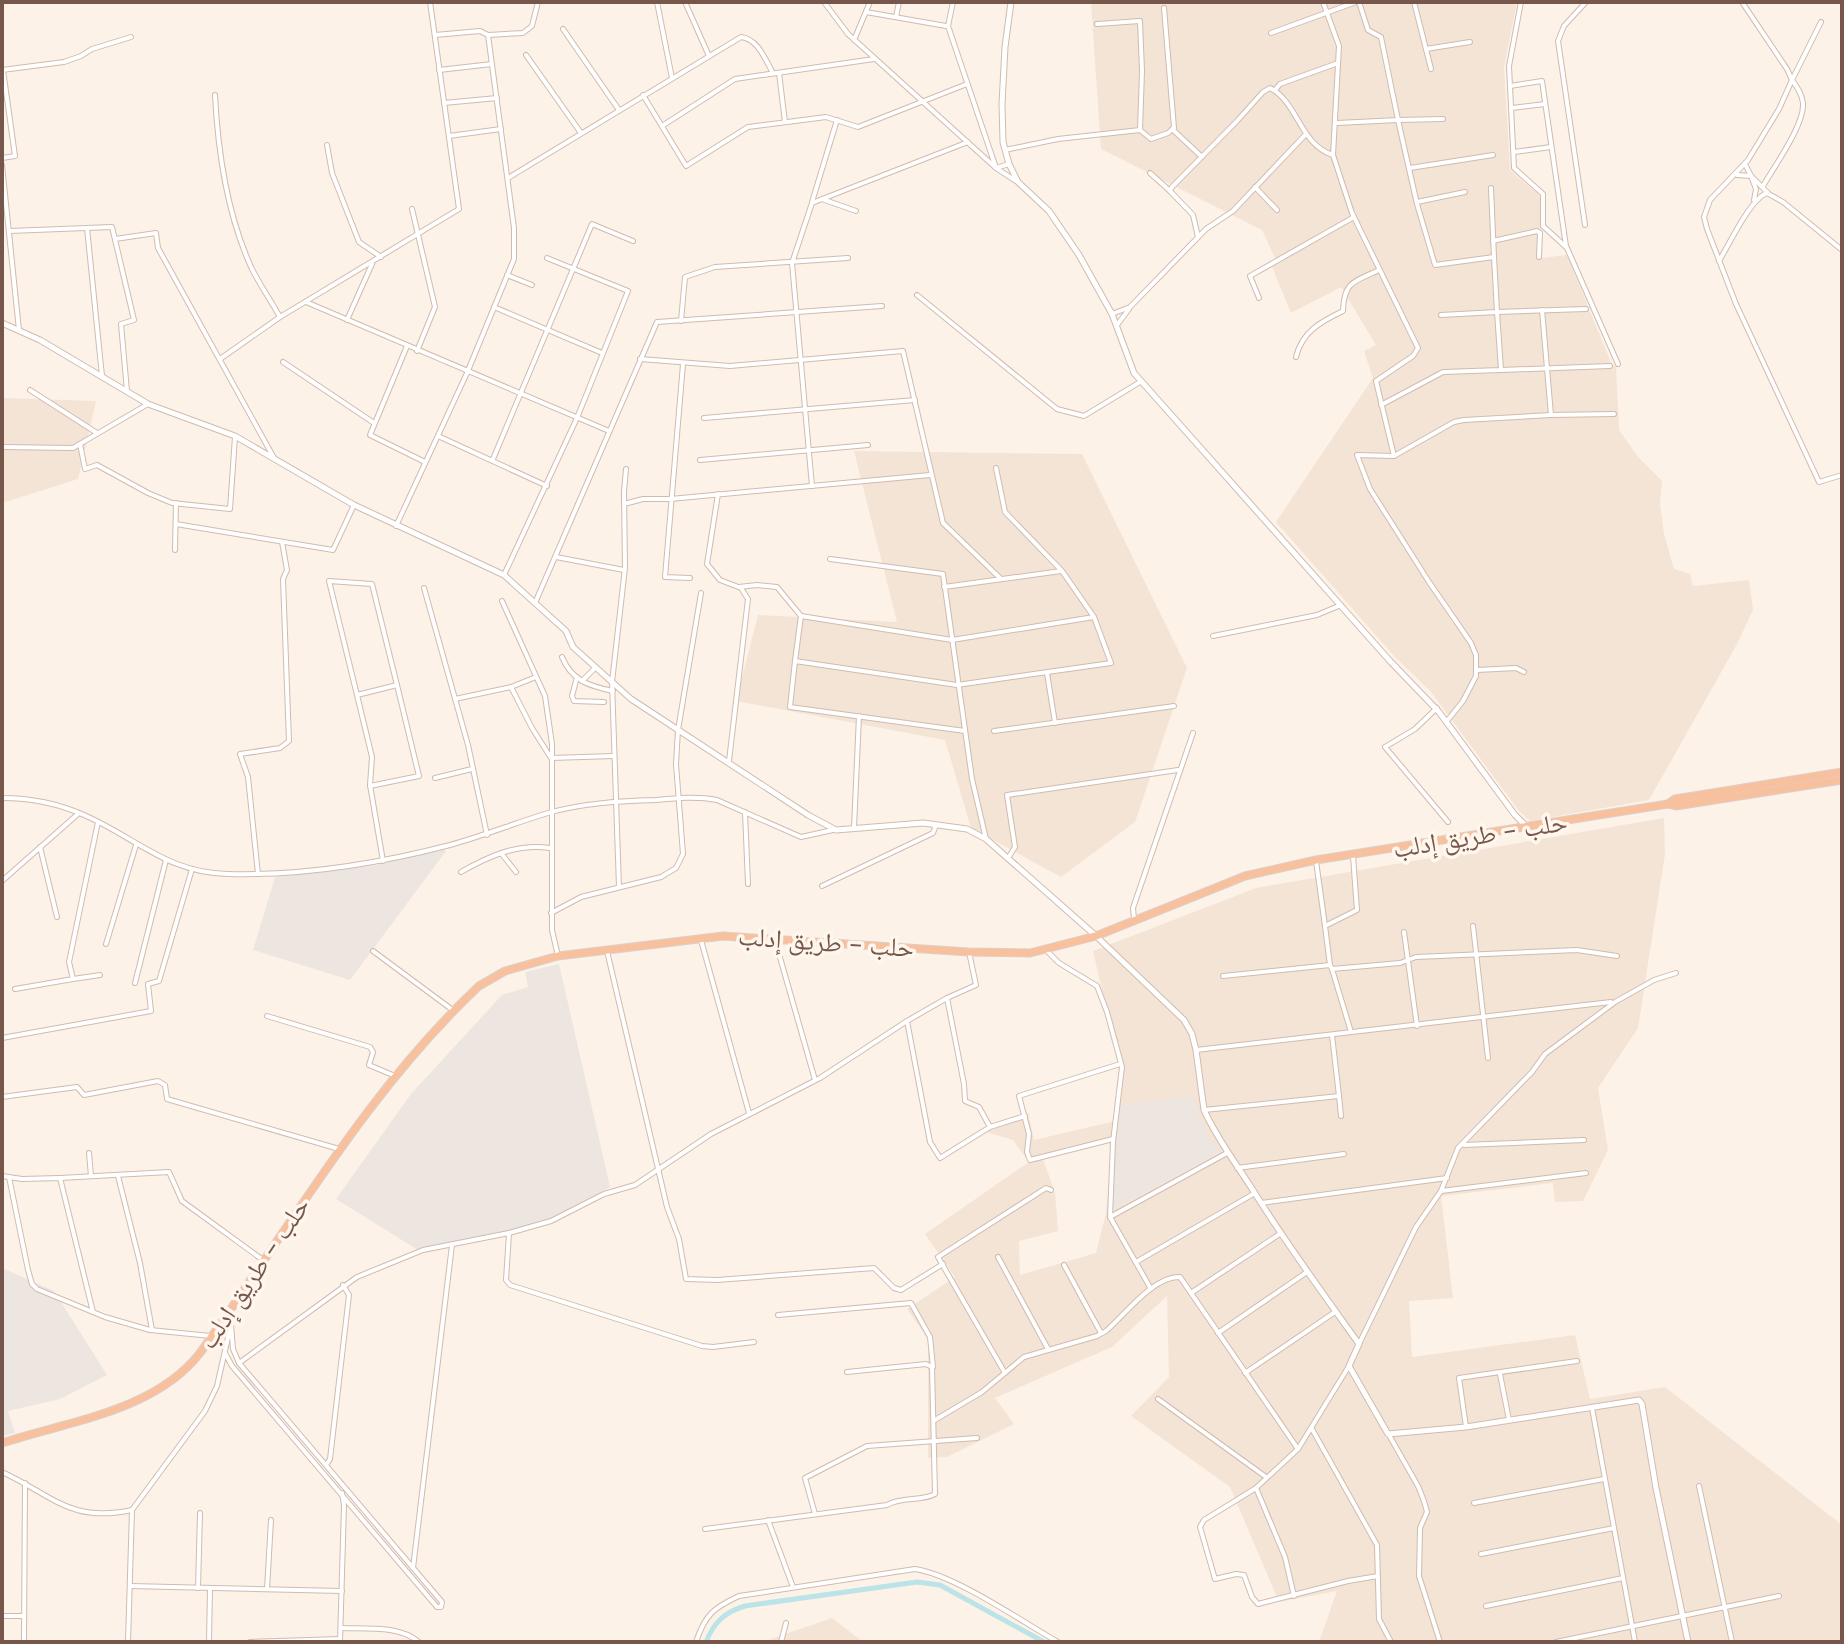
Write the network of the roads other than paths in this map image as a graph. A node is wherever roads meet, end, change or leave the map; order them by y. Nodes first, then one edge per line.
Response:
1 (431, 2) edge
2 (538, 2) edge
3 (657, 2) edge
4 (685, 2) edge
5 (824, 2) edge
6 (870, 2) edge
7 (899, 2) edge
8 (953, 2) edge
9 (1011, 2) edge
10 (1323, 2) edge
11 (1357, 2) edge
12 (1414, 2) edge
13 (1521, 2) edge
14 (1586, 2) edge
15 (1742, 2) edge
16 (1164, 8) dead end
17 (866, 12) junction
18 (1327, 13) junction
19 (896, 17) junction
20 (1821, 22) dead end
21 (1097, 24) dead end
22 (948, 26) junction
23 (563, 29) dead end
24 (1271, 33) dead end
25 (435, 35) junction
26 (488, 35) junction
27 (131, 37) dead end
28 (854, 40) junction
29 (1470, 42) dead end
30 (1426, 49) junction
31 (526, 55) dead end
32 (709, 56) junction
33 (874, 59) junction
34 (1338, 63) junction
35 (492, 64) junction
36 (1431, 69) dead end
37 (3, 70) edge
38 (439, 70) junction
39 (776, 72) junction
40 (672, 78) junction
41 (1792, 80) junction
42 (967, 84) junction
43 (1510, 86) junction
44 (1275, 90) junction
45 (215, 95) dead end
46 (643, 95) junction
47 (497, 98) junction
48 (922, 102) junction
49 (444, 103) junction
50 (1545, 104) junction
51 (1511, 108) junction
52 (619, 110) junction
53 (1443, 119) dead end
54 (837, 120) junction
55 (1398, 120) junction
56 (785, 122) junction
57 (1337, 123) junction
58 (662, 126) junction
59 (501, 129) junction
60 (1172, 129) junction
61 (1140, 130) junction
62 (581, 133) junction
63 (1306, 134) junction
64 (449, 136) junction
65 (968, 142) junction
66 (327, 145) dead end
67 (1551, 147) junction
68 (1005, 150) junction
69 (1514, 152) junction
70 (1333, 155) junction
71 (1493, 155) dead end
72 (1202, 157) junction
73 (2, 158) edge
74 (1009, 164) junction
75 (1745, 164) junction
76 (2, 165) edge
77 (996, 168) junction
78 (1410, 168) junction
79 (1150, 173) dead end
80 (1735, 175) junction
81 (1751, 176) junction
82 (508, 178) junction
83 (1018, 182) junction
84 (1763, 186) junction
85 (1255, 187) junction
86 (1491, 188) dead end
87 (1170, 191) junction
88 (1465, 192) dead end
89 (1770, 195) junction
90 (822, 199) junction
91 (1417, 202) junction
92 (812, 203) junction
93 (1754, 204) junction
94 (412, 209) dead end
95 (1277, 210) dead end
96 (856, 211) dead end
97 (1354, 217) junction
98 (1585, 225) dead end
99 (87, 228) junction
100 (9, 231) junction
101 (418, 234) junction
102 (1198, 237) junction
103 (115, 239) junction
104 (633, 241) dead end
105 (1493, 241) junction
106 (1567, 248) junction
107 (1842, 250) edge
108 (381, 257) junction
109 (1494, 257) junction
110 (1539, 257) dead end
111 (547, 258) dead end
112 (848, 258) dead end
113 (1719, 261) junction
114 (373, 262) junction
115 (792, 263) junction
116 (575, 269) junction
117 (1379, 270) junction
118 (507, 275) junction
119 (532, 285) dead end
120 (917, 295) dead end
121 (1259, 298) dead end
122 (306, 302) junction
123 (882, 306) dead end
124 (494, 307) junction
125 (1130, 307) junction
126 (1586, 309) dead end
127 (1542, 310) junction
128 (1497, 312) junction
129 (797, 313) junction
130 (1112, 314) junction
131 (1441, 315) dead end
132 (280, 317) junction
133 (347, 320) junction
134 (681, 321) junction
135 (2, 323) edge
136 (1117, 325) junction
137 (549, 330) junction
138 (19, 331) junction
139 (407, 346) junction
140 (417, 351) junction
141 (603, 353) junction
142 (1296, 357) dead end
143 (220, 359) junction
144 (640, 359) junction
145 (801, 360) junction
146 (283, 362) dead end
147 (683, 364) junction
148 (1618, 364) dead end
149 (1610, 366) dead end
150 (1545, 368) junction
151 (1501, 370) junction
152 (467, 373) junction
153 (102, 376) junction
154 (1140, 382) junction
155 (30, 390) dead end
156 (127, 391) junction
157 (521, 395) junction
158 (915, 400) junction
159 (148, 404) junction
160 (1381, 405) junction
161 (805, 409) junction
162 (1614, 414) dead end
163 (1551, 415) junction
164 (577, 418) junction
165 (704, 418) dead end
166 (374, 423) junction
167 (609, 431) junction
168 (97, 433) junction
169 (235, 436) junction
170 (438, 436) junction
171 (80, 444) junction
172 (868, 445) dead end
173 (2, 447) edge
174 (809, 451) junction
175 (1394, 456) junction
176 (493, 459) junction
177 (276, 460) junction
178 (700, 460) dead end
179 (426, 463) junction
180 (996, 468) dead end
181 (626, 469) dead end
182 (930, 475) junction
183 (1842, 475) edge
184 (547, 486) junction
185 (812, 486) junction
186 (718, 494) junction
187 (670, 499) junction
188 (176, 503) junction
189 (624, 504) junction
190 (354, 505) junction
191 (176, 524) junction
192 (396, 526) junction
193 (282, 542) junction
194 (175, 550) dead end
195 (556, 557) junction
196 (830, 559) dead end
197 (624, 570) junction
198 (1062, 571) junction
199 (504, 575) junction
200 (690, 578) dead end
201 (1001, 579) junction
202 (739, 587) junction
203 (944, 587) junction
204 (424, 588) dead end
205 (701, 593) dead end
206 (502, 601) dead end
207 (535, 603) junction
208 (1341, 605) junction
209 (801, 616) junction
210 (1094, 617) junction
211 (1213, 636) dead end
212 (952, 640) junction
213 (562, 657) dead end
214 (795, 661) junction
215 (596, 667) junction
216 (1477, 670) junction
217 (1524, 672) dead end
218 (1047, 673) junction
219 (536, 677) junction
220 (579, 679) junction
221 (612, 682) junction
222 (397, 685) junction
223 (957, 685) junction
224 (511, 687) junction
225 (613, 691) junction
226 (357, 695) junction
227 (455, 699) junction
228 (604, 702) dead end
229 (1174, 706) dead end
230 (1437, 708) junction
231 (859, 716) junction
232 (1447, 721) junction
233 (1055, 723) junction
234 (678, 730) junction
235 (965, 731) junction
236 (994, 731) dead end
237 (1193, 733) dead end
238 (614, 756) junction
239 (551, 758) junction
240 (729, 761) junction
241 (472, 769) junction
242 (1178, 770) junction
243 (1842, 772) edge
244 (1820, 775) junction
245 (435, 778) dead end
246 (1842, 780) edge
247 (370, 786) junction
248 (1790, 788) junction
249 (2, 798) edge
250 (680, 798) junction
251 (615, 802) junction
252 (1668, 804) junction
253 (745, 812) junction
254 (79, 813) junction
255 (550, 813) junction
256 (98, 822) junction
257 (1448, 822) dead end
258 (936, 825) junction
259 (854, 828) junction
260 (1528, 828) junction
261 (836, 830) junction
262 (487, 835) junction
263 (986, 839) junction
264 (136, 845) junction
265 (40, 847) junction
266 (550, 848) junction
267 (501, 853) junction
268 (1353, 856) junction
269 (1008, 858) junction
270 (166, 860) junction
271 (1316, 860) junction
272 (383, 861) junction
273 (192, 869) junction
274 (461, 872) dead end
275 (516, 872) dead end
276 (258, 874) junction
277 (2, 881) edge
278 (748, 884) dead end
279 (822, 886) dead end
280 (619, 887) junction
281 (551, 913) junction
282 (57, 917) dead end
283 (1135, 921) junction
284 (1325, 926) junction
285 (1473, 926) dead end
286 (1404, 932) dead end
287 (1096, 936) junction
288 (700, 938) junction
289 (774, 938) junction
290 (106, 944) dead end
291 (606, 949) junction
292 (1045, 950) junction
293 (373, 951) dead end
294 (969, 952) junction
295 (558, 956) junction
296 (1476, 956) junction
297 (1617, 956) dead end
298 (1407, 960) junction
299 (1331, 967) junction
300 (1676, 973) dead end
301 (100, 975) dead end
302 (1223, 976) dead end
303 (73, 979) junction
304 (135, 983) dead end
305 (15, 989) dead end
306 (947, 998) junction
307 (1615, 1002) junction
308 (454, 1011) junction
309 (267, 1016) dead end
310 (1483, 1018) junction
311 (907, 1021) junction
312 (1417, 1026) junction
313 (1352, 1032) junction
314 (1332, 1035) junction
315 (2, 1038) edge
316 (1196, 1050) junction
317 (1488, 1058) dead end
318 (1121, 1064) junction
319 (395, 1076) junction
320 (815, 1080) junction
321 (1339, 1096) junction
322 (2, 1097) edge
323 (1204, 1110) junction
324 (749, 1113) junction
325 (1025, 1116) junction
326 (1341, 1116) dead end
327 (990, 1127) junction
328 (1113, 1139) junction
329 (1584, 1140) dead end
330 (1462, 1145) junction
331 (339, 1149) junction
332 (89, 1153) dead end
333 (1227, 1153) junction
334 (1344, 1154) dead end
335 (1237, 1168) junction
336 (658, 1171) junction
337 (1586, 1173) dead end
338 (2, 1176) edge
339 (91, 1176) junction
340 (118, 1176) junction
341 (9, 1177) junction
342 (60, 1178) junction
343 (1447, 1178) junction
344 (1051, 1190) dead end
345 (1441, 1191) junction
346 (1255, 1193) junction
347 (1261, 1203) junction
348 (1110, 1217) junction
349 (509, 1233) junction
350 (1281, 1233) junction
351 (452, 1245) junction
352 (998, 1257) dead end
353 (263, 1261) junction
354 (1136, 1262) junction
355 (943, 1264) junction
356 (1064, 1265) dead end
357 (1307, 1272) junction
358 (343, 1285) junction
359 (1151, 1289) junction
360 (1191, 1293) junction
361 (1336, 1311) junction
362 (93, 1312) junction
363 (778, 1315) dead end
364 (228, 1320) junction
365 (152, 1330) junction
366 (1101, 1333) junction
367 (1218, 1333) junction
368 (212, 1336) junction
369 (754, 1342) dead end
370 (1359, 1344) junction
371 (1048, 1349) junction
372 (225, 1353) junction
373 (1577, 1361) dead end
374 (239, 1363) junction
375 (1349, 1366) junction
376 (847, 1372) dead end
377 (933, 1373) junction
378 (1005, 1373) junction
379 (1245, 1373) junction
380 (1500, 1374) junction
381 (1158, 1399) dead end
382 (1592, 1408) junction
383 (935, 1420) junction
384 (1509, 1420) junction
385 (1466, 1427) junction
386 (1312, 1429) junction
387 (1388, 1434) junction
388 (977, 1438) dead end
389 (935, 1441) junction
390 (2, 1443) edge
391 (1298, 1449) junction
392 (326, 1465) junction
393 (2, 1472) edge
394 (1266, 1477) junction
395 (1604, 1479) junction
396 (25, 1483) junction
397 (342, 1483) junction
398 (1699, 1486) dead end
399 (1256, 1488) junction
400 (342, 1492) junction
401 (1474, 1503) dead end
402 (132, 1510) junction
403 (200, 1513) dead end
404 (815, 1514) junction
405 (271, 1520) dead end
406 (768, 1520) junction
407 (1614, 1528) junction
408 (705, 1529) dead end
409 (1481, 1554) dead end
410 (413, 1568) junction
411 (1378, 1576) junction
412 (1623, 1578) junction
413 (130, 1586) junction
414 (793, 1587) junction
415 (198, 1588) junction
416 (210, 1588) junction
417 (267, 1589) junction
418 (342, 1591) junction
419 (1294, 1596) junction
420 (1779, 1596) dead end
421 (1486, 1606) dead end
422 (1724, 1608) junction
423 (1683, 1615) junction
424 (2, 1616) edge
425 (24, 1616) junction
426 (786, 1623) dead end
427 (1632, 1626) junction
428 (341, 1628) junction
429 (340, 1641) edge
430 (24, 1642) edge
431 (128, 1642) edge
432 (209, 1642) edge
433 (250, 1642) edge
434 (294, 1642) edge
435 (419, 1642) edge
436 (696, 1642) edge
437 (781, 1642) edge
438 (1058, 1642) edge
439 (1391, 1642) edge
440 (1440, 1642) edge
441 (1556, 1642) edge
442 (1635, 1642) edge
443 (1688, 1642) edge
444 (1732, 1642) edge

1 - 25 street
2 - 26 street
3 - 40 street
4 - 32 street
5 - 28 street
6 - 17 street
7 - 19 street
8 - 22 street
9 - 68 street
10 - 18 street
11 - 18 street
11 - 55 street
12 - 30 street
13 - 43 street
14 - 98 street
15 - 41 street
16 - 60 street
17 - 19 street
17 - 28 street
18 - 24 street
18 - 34 street
19 - 22 street
20 - 41 street
21 - 61 street
22 - 42 street
23 - 52 street
25 - 26 street
25 - 38 street
26 - 35 street
27 - 37 street
28 - 33 street
29 - 30 street
30 - 36 street
31 - 62 street
32 - 39 street
32 - 40 street
33 - 39 street
33 - 48 street
34 - 44 street
34 - 57 street
35 - 38 street
35 - 47 street
37 - 73 street
38 - 49 street
39 - 56 street
39 - 58 street
40 - 46 street
41 - 75 street
41 - 84 street
42 - 48 street
42 - 77 street
43 - 50 street
43 - 51 street
44 - 63 street
44 - 72 street
45 - 132 street
46 - 52 street
46 - 58 street
47 - 49 street
47 - 59 street
48 - 54 street
48 - 65 street
49 - 64 street
50 - 51 street
50 - 67 street
51 - 69 street
52 - 62 street
53 - 55 street
54 - 56 street
54 - 92 street
55 - 57 street
55 - 78 street
56 - 58 street
57 - 70 street
59 - 64 street
59 - 82 street
60 - 61 street
60 - 72 street
61 - 68 street
62 - 82 street
63 - 70 street
63 - 85 street
64 - 101 street
65 - 77 street
65 - 90 street
66 - 108 street
67 - 69 street
67 - 106 street
68 - 74 street
69 - 106 street
70 - 97 street
71 - 78 street
72 - 87 street
74 - 77 street
74 - 83 street
75 - 80 street
75 - 81 street
76 - 100 street
77 - 83 street
78 - 91 street
79 - 87 street
80 - 81 street
80 - 113 street
81 - 84 street
81 - 93 street
82 - 118 street
83 - 130 street
84 - 89 street
85 - 95 street
85 - 102 street
86 - 105 street
87 - 102 street
88 - 91 street
89 - 93 street
89 - 107 street
90 - 92 street
90 - 96 street
91 - 109 street
92 - 115 street
93 - 113 street
94 - 101 street
97 - 117 street
97 - 121 street
99 - 100 street
99 - 103 street
99 - 153 street
100 - 138 street
101 - 108 street
101 - 140 street
102 - 125 street
103 - 143 street
103 - 156 street
104 - 116 street
105 - 109 street
105 - 110 street
106 - 148 street
108 - 114 street
109 - 128 street
111 - 116 street
112 - 115 street
113 - 183 street
114 - 122 street
114 - 133 street
115 - 129 street
115 - 134 street
116 - 137 street
116 - 141 street
117 - 142 street
117 - 160 street
118 - 119 street
118 - 124 street
120 - 154 street
122 - 132 street
122 - 133 street
123 - 129 street
124 - 137 street
124 - 152 street
125 - 130 street
125 - 136 street
126 - 127 street
127 - 128 street
127 - 150 street
128 - 131 street
128 - 151 street
129 - 134 street
129 - 145 street
130 - 136 street
132 - 143 street
133 - 139 street
134 - 144 street
135 - 138 street
136 - 154 street
137 - 141 street
137 - 157 street
138 - 153 street
139 - 140 street
139 - 166 street
140 - 152 street
141 - 164 street
143 - 177 street
144 - 147 street
144 - 167 street
145 - 147 street
145 - 158 street
145 - 161 street
146 - 166 street
147 - 187 street
149 - 150 street
150 - 151 street
150 - 163 street
151 - 160 street
152 - 157 street
152 - 170 street
153 - 156 street
154 - 208 street
155 - 168 street
156 - 159 street
157 - 164 street
157 - 176 street
158 - 161 street
158 - 182 street
159 - 168 street
159 - 169 street
160 - 175 street
161 - 165 street
161 - 174 street
162 - 163 street
163 - 175 street
164 - 167 street
164 - 184 street
166 - 179 street
167 - 195 street
168 - 171 street
169 - 177 street
169 - 188 street
170 - 176 street
170 - 179 street
171 - 173 street
171 - 188 street
172 - 174 street
174 - 178 street
174 - 185 street
175 - 216 street
176 - 184 street
177 - 190 street
179 - 192 street
180 - 198 street
181 - 189 street
182 - 185 street
182 - 201 street
184 - 199 street
185 - 186 street
186 - 187 street
186 - 202 street
187 - 189 street
187 - 200 street
188 - 191 street
189 - 197 street
190 - 192 street
190 - 193 street
191 - 193 street
191 - 194 street
192 - 199 street
193 - 276 street
195 - 197 street
195 - 207 street
196 - 203 street
197 - 221 street
198 - 201 street
198 - 210 street
199 - 207 street
201 - 203 street
202 - 209 street
202 - 240 street
203 - 212 street
204 - 227 street
205 - 234 street
206 - 219 street
207 - 215 street
208 - 211 street
208 - 230 street
209 - 212 street
209 - 214 street
210 - 212 street
210 - 218 street
212 - 223 street
213 - 220 street
214 - 223 street
214 - 231 street
215 - 220 street
215 - 221 street
216 - 217 street
216 - 232 street
218 - 223 street
218 - 233 street
219 - 224 street
219 - 239 street
220 - 225 street
220 - 228 street
221 - 225 street
221 - 234 street
222 - 226 street
222 - 226 street
222 - 247 street
223 - 235 street
224 - 227 street
224 - 239 street
225 - 238 street
226 - 247 street
227 - 241 street
229 - 233 street
230 - 232 street
230 - 257 street
231 - 235 street
231 - 259 street
232 - 260 street
233 - 236 street
234 - 240 street
234 - 250 street
235 - 263 street
237 - 242 street
238 - 239 street
238 - 251 street
239 - 255 street
240 - 261 street
241 - 245 street
241 - 262 street
242 - 269 street
242 - 283 street
243 - 244 highway
244 - 248 highway
244 - 252 highway
246 - 248 highway, حلب - طريق إدلب
247 - 272 street
248 - 252 highway, حلب - طريق إدلب
249 - 254 street
250 - 251 street
250 - 253 street
250 - 280 street
251 - 255 street
251 - 280 street
252 - 260 highway, حلب - طريق إدلب
253 - 261 street
253 - 278 street
254 - 256 street
254 - 265 street
255 - 262 street
255 - 266 street
256 - 264 street
256 - 303 street
258 - 259 street
258 - 263 street
258 - 279 street
259 - 261 street
260 - 268 highway, حلب - طريق إدلب
262 - 272 street
263 - 269 street
264 - 270 street
264 - 290 street
265 - 277 street
265 - 282 street
266 - 267 street
266 - 281 street
267 - 274 street
267 - 275 street
268 - 271 highway, حلب - طريق إدلب
268 - 284 street
269 - 287 street
270 - 273 street
270 - 304 street
271 - 283 highway, حلب - طريق إدلب
271 - 284 street
272 - 276 street
273 - 276 street
273 - 315 street
280 - 281 street
281 - 295 street
283 - 287 highway, حلب - طريق إدلب
284 - 299 street
285 - 296 street
286 - 298 street
287 - 292 highway, حلب - طريق إدلب
287 - 316 street
288 - 289 highway, حلب - طريق إدلب
288 - 291 highway, حلب - طريق إدلب
288 - 324 street
289 - 294 highway, حلب - طريق إدلب
289 - 320 street
291 - 295 highway, حلب - طريق إدلب
291 - 336 street
292 - 294 highway, حلب - طريق إدلب
292 - 318 street
293 - 308 street
294 - 306 street
295 - 308 highway, حلب - طريق إدلب
296 - 297 street
296 - 298 street
296 - 310 street
298 - 299 street
298 - 312 street
299 - 302 street
299 - 313 street
300 - 307 street
301 - 303 street
303 - 305 street
306 - 311 street
306 - 327 street
307 - 310 street
307 - 330 street
308 - 319 highway, حلب - طريق إدلب
309 - 319 street
310 - 312 street
310 - 317 street
311 - 320 street
311 - 327 street
312 - 313 street
313 - 314 street
314 - 316 street
314 - 321 street
316 - 323 street
318 - 325 street
318 - 328 street
319 - 331 highway, حلب - طريق إدلب
320 - 324 street
321 - 323 street
321 - 326 street
322 - 331 street
323 - 333 street
324 - 336 street
325 - 327 street
325 - 328 street
328 - 348 street
329 - 330 street
330 - 343 street
331 - 353 highway, حلب - طريق إدلب
332 - 339 street
333 - 335 street
333 - 348 street
334 - 335 street
335 - 346 street
336 - 349 street
336 - 355 street
337 - 345 street
338 - 341 street
339 - 340 street
339 - 342 street
340 - 353 street
340 - 365 street
341 - 342 street
341 - 362 street
342 - 362 street
343 - 345 street
343 - 347 street
344 - 355 street
345 - 370 street
346 - 347 street
346 - 354 street
347 - 350 street
348 - 354 street
349 - 351 street
349 - 369 street
350 - 357 street
350 - 360 street
351 - 358 street
351 - 410 street
352 - 371 street
353 - 364 highway, حلب - طريق إدلب
354 - 359 street
355 - 378 street
356 - 366 street
357 - 361 street
357 - 367 street
358 - 374 street
358 - 392 street
359 - 360 street
359 - 366 street
360 - 367 street
361 - 370 street
361 - 379 street
362 - 365 street
363 - 377 street
364 - 368 highway, حلب - طريق إدلب
364 - 372 street
364 - 374 street
365 - 368 street
366 - 371 street
367 - 379 street
368 - 390 highway, حلب - طريق إدلب
370 - 375 street
371 - 378 street
372 - 400 street
372 - 402 street
373 - 380 street
374 - 392 street
375 - 386 street
375 - 387 street
376 - 377 street
377 - 383 street
378 - 383 street
379 - 391 street
380 - 384 street
380 - 385 street
381 - 394 street
382 - 384 street
382 - 395 street
382 - 423 street
383 - 389 street
384 - 385 street
385 - 387 street
386 - 391 street
386 - 411 street
387 - 440 street
388 - 389 street
389 - 404 street
389 - 404 street
391 - 394 street
392 - 397 street
393 - 396 street
394 - 399 street
395 - 401 street
395 - 407 street
396 - 402 street
396 - 425 street
397 - 400 street
397 - 410 street
398 - 422 street
399 - 419 street
399 - 419 street
400 - 410 street
400 - 418 street
402 - 413 street
403 - 415 street
404 - 406 street
405 - 417 street
406 - 408 street
406 - 414 street
407 - 409 street
407 - 412 street
411 - 419 street
411 - 439 street
412 - 421 street
412 - 427 street
413 - 415 street
413 - 431 street
414 - 436 street
414 - 438 street
415 - 416 street
416 - 417 street
416 - 432 street
417 - 418 street
418 - 428 street
420 - 422 street
422 - 423 street
422 - 444 street
423 - 427 street
423 - 443 street
424 - 425 street
425 - 430 street
426 - 437 street
427 - 441 street
427 - 442 street
428 - 429 street
428 - 435 street
429 - 434 street
433 - 434 street

